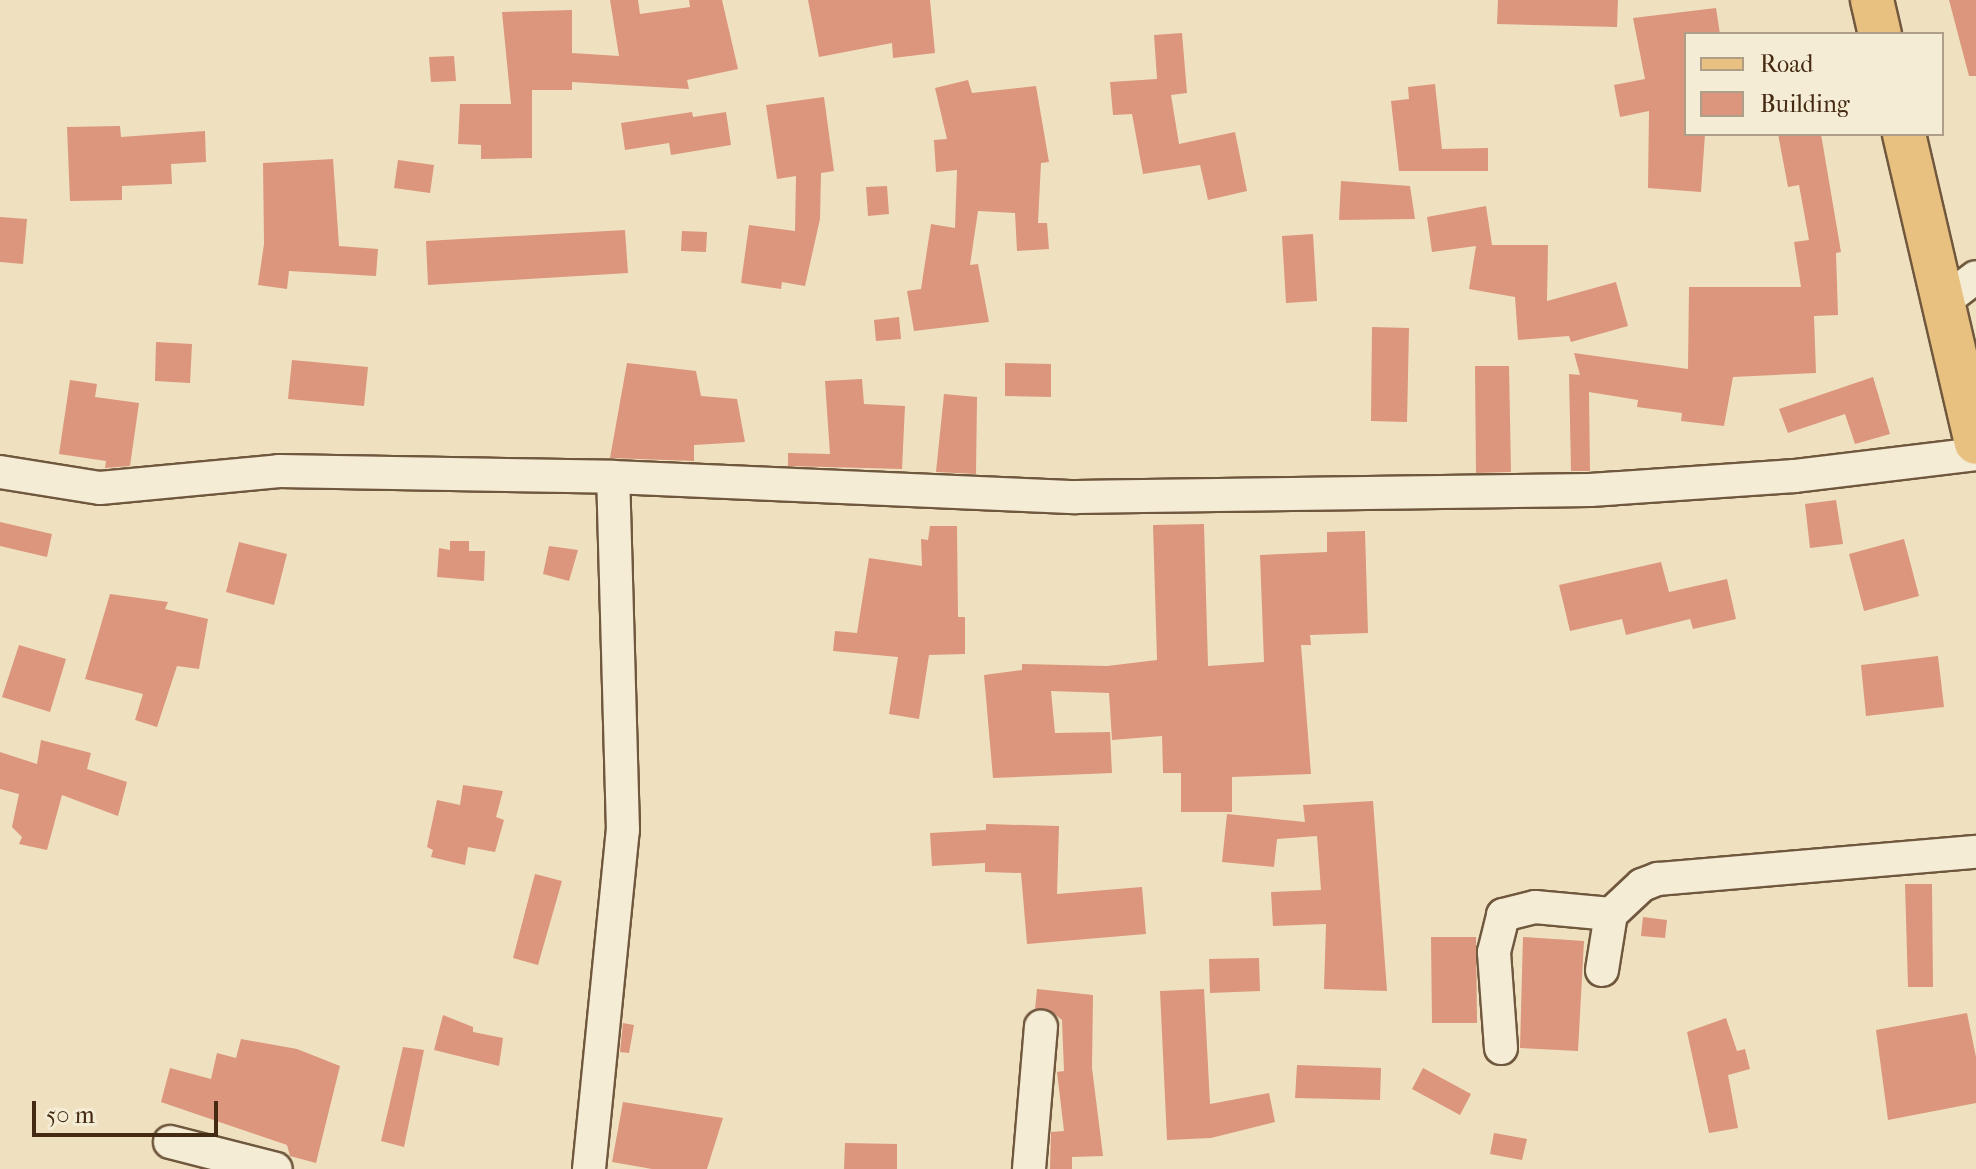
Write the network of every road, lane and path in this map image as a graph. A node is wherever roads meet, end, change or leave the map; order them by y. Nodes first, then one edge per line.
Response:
1 (1872, 0) edge
2 (1880, 32) edge
3 (1904, 136) edge
4 (1976, 277) edge
5 (1943, 302) junction
6 (1976, 443) edge
7 (1976, 454) edge
8 (0, 472) edge
9 (613, 477) junction
10 (1976, 852) edge
11 (1611, 914) junction
12 (1602, 970) dead end
13 (1041, 1027) dead end
14 (1501, 1048) dead end
15 (170, 1142) dead end
16 (276, 1169) edge
17 (589, 1169) edge
18 (1029, 1169) edge

1 - 2 main road
3 - 5 main road
4 - 5 street
5 - 6 main road
7 - 9 street
8 - 9 street
9 - 17 street
10 - 11 street
11 - 12 street
11 - 14 street
13 - 18 street
15 - 16 street

